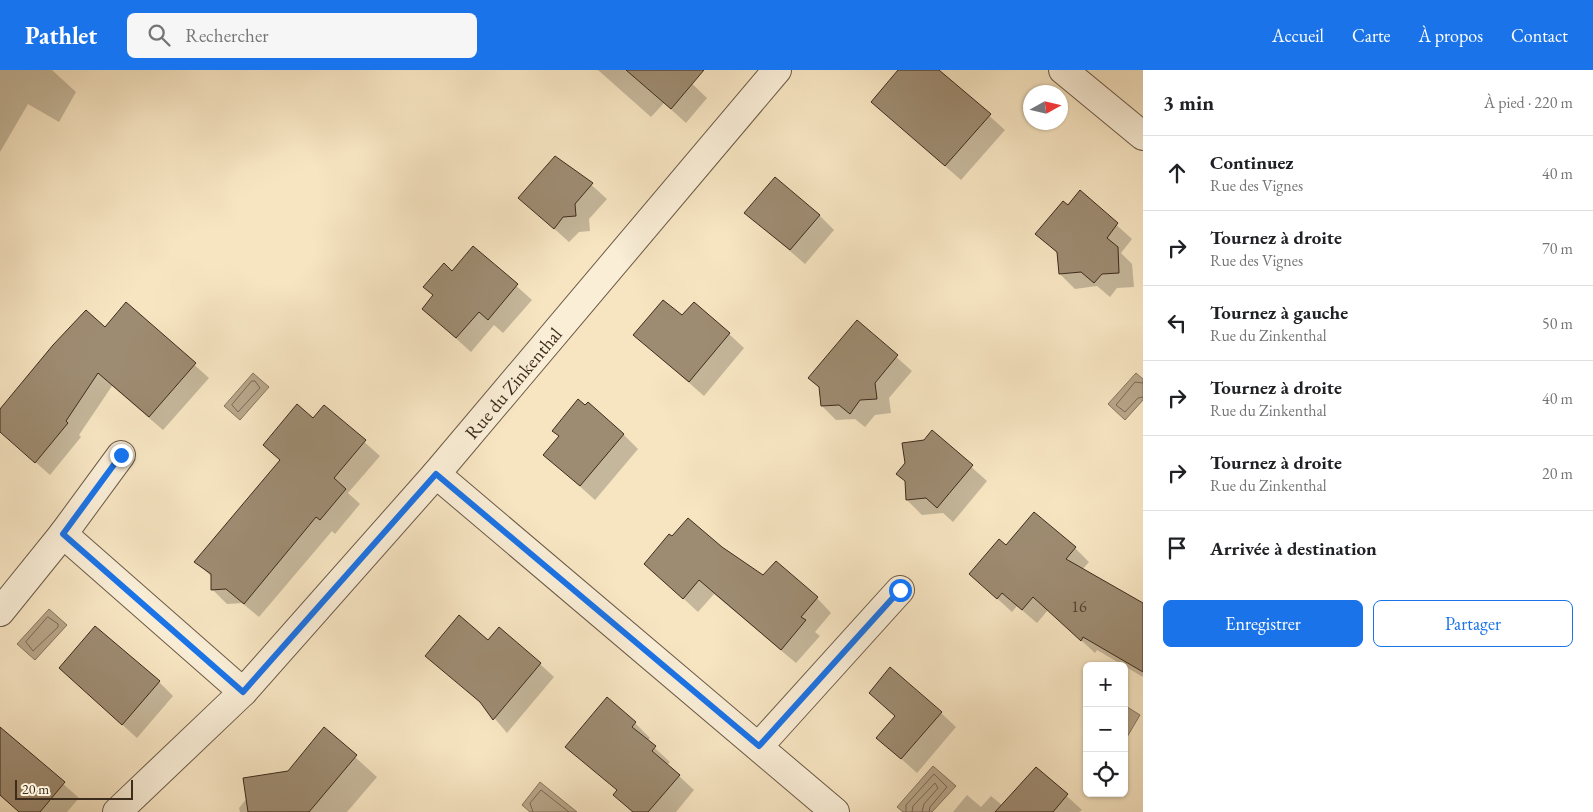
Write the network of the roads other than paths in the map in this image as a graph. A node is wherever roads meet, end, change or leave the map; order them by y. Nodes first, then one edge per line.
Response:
1 (777, 70) edge
2 (1063, 70) edge
3 (1143, 136) edge
4 (121, 455) dead end
5 (436, 474) junction
6 (63, 534) junction
7 (900, 590) dead end
8 (0, 612) edge
9 (243, 692) junction
10 (759, 746) junction
11 (117, 812) edge
12 (835, 812) edge

1 - 5 street, Rue du Zinkenthal
2 - 3 street
4 - 6 street
5 - 9 street, Rue du Zinkenthal
5 - 10 street
6 - 8 street
6 - 9 street
7 - 10 street
9 - 11 street, Rue du Zinkenthal
10 - 12 street

